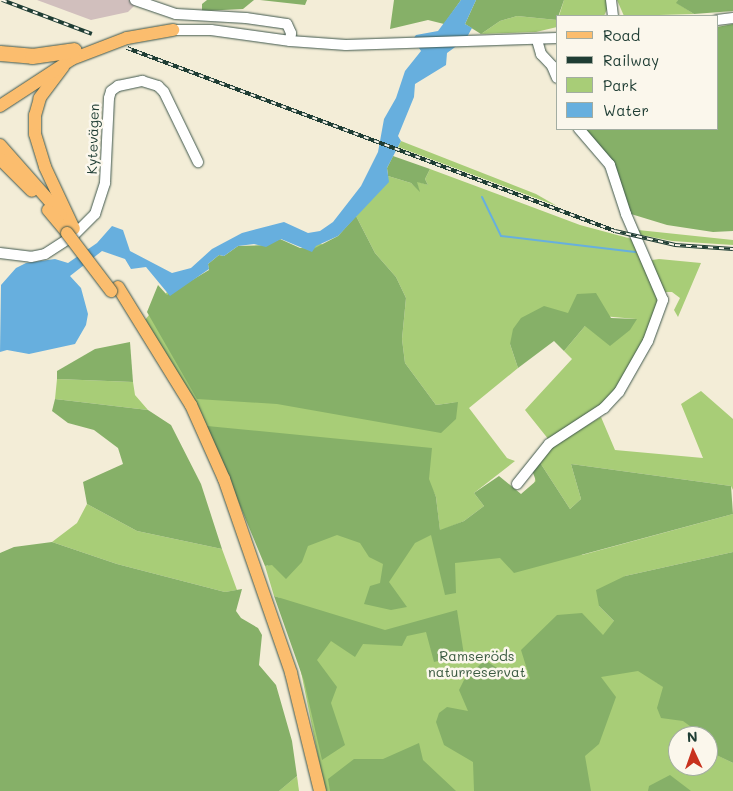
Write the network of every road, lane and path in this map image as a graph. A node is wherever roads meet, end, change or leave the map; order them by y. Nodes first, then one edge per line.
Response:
1 (135, 0) edge
2 (611, 0) edge
3 (613, 15) edge
4 (733, 18) edge
5 (718, 20) edge
6 (173, 30) joint
7 (556, 38) edge
8 (537, 40) junction
9 (290, 41) junction
10 (0, 54) edge
11 (73, 54) junction
12 (556, 76) edge
13 (0, 98) edge
14 (0, 106) edge
15 (580, 130) edge
16 (0, 145) edge
17 (0, 159) edge
18 (198, 162) dead end
19 (71, 231) junction
20 (0, 253) edge
21 (114, 289) junction
22 (518, 484) dead end
23 (313, 791) edge
24 (320, 791) edge

1 - 9 street
2 - 3 street
4 - 5 street
6 - 9 street
6 - 11 main road
7 - 8 street
8 - 9 street
8 - 12 street
10 - 11 highway
11 - 13 main road
11 - 14 main road
11 - 19 main road
15 - 22 street
16 - 19 main road
17 - 19 main road
18 - 20 street, Kytevägen
19 - 21 main road
21 - 23 main road
21 - 24 main road

